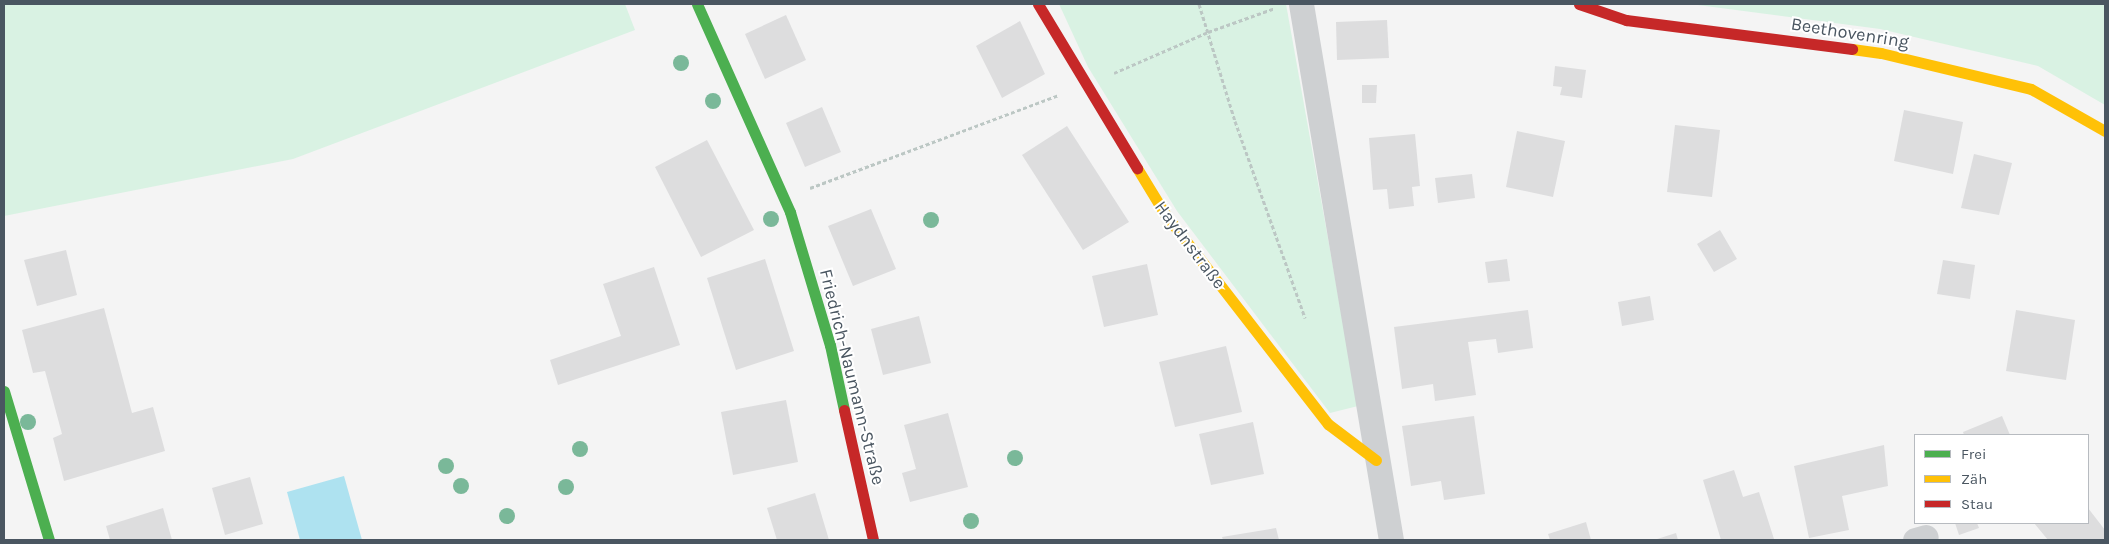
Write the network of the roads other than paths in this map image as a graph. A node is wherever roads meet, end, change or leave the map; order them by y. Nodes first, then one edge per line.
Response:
1 (697, 4) edge
2 (1038, 4) edge
3 (1579, 4) edge
4 (1290, 5) edge
5 (2105, 131) edge
6 (4, 391) edge
7 (1376, 460) junction
8 (49, 540) edge
9 (874, 540) edge
10 (1391, 540) edge

1 - 9 street, Friedrich-Naumann-Straße
2 - 7 street, Haydnstraße
3 - 5 street, Beethovenring
4 - 7 street
6 - 8 street
7 - 10 street

